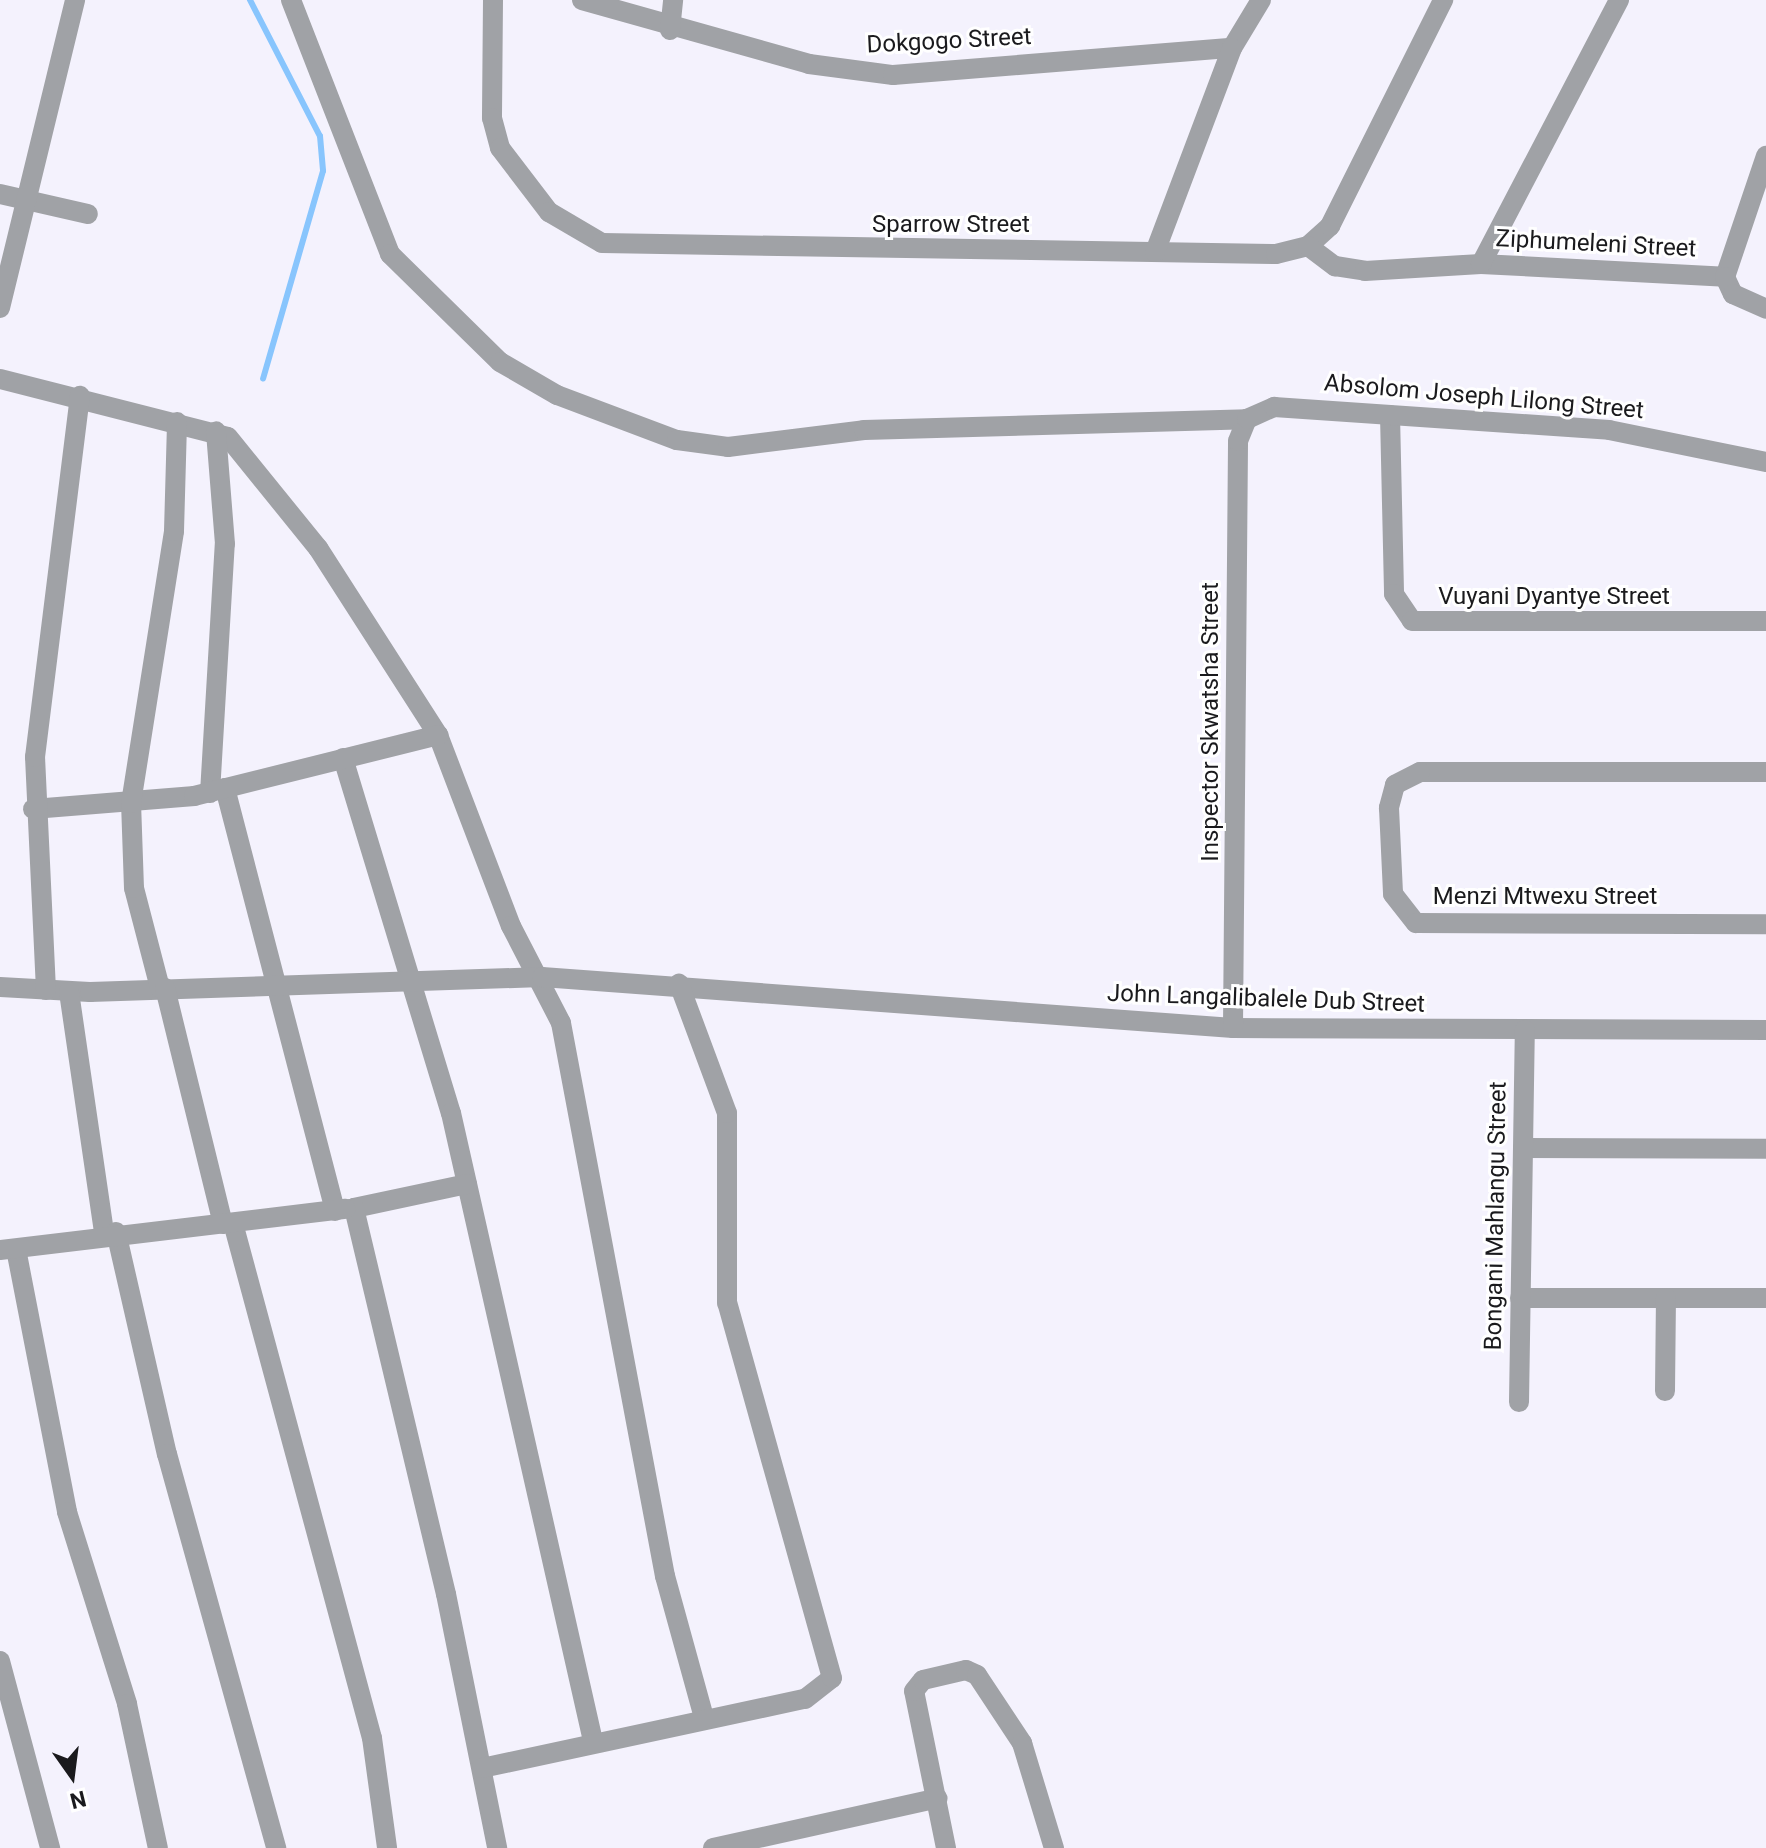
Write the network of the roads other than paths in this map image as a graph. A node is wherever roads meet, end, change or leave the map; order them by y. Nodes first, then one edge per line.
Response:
1 (75, 0) edge
2 (291, 0) edge
3 (493, 0) edge
4 (582, 0) edge
5 (673, 0) edge
6 (1261, 0) edge
7 (1443, 0) edge
8 (1619, 0) edge
9 (670, 30) junction
10 (1232, 48) junction
11 (1766, 156) edge
12 (0, 194) edge
13 (28, 202) junction
14 (88, 214) dead end
15 (1308, 246) junction
16 (1155, 252) junction
17 (1481, 264) junction
18 (1725, 277) junction
19 (0, 308) edge
20 (1766, 309) edge
21 (0, 379) edge
22 (80, 396) junction
23 (1390, 415) junction
24 (1247, 419) junction
25 (177, 422) junction
26 (216, 431) junction
27 (1766, 462) edge
28 (1766, 621) edge
29 (438, 735) junction
30 (343, 758) junction
31 (1766, 772) edge
32 (218, 790) junction
33 (131, 803) junction
34 (33, 809) junction
35 (1766, 924) edge
36 (414, 976) junction
37 (542, 977) junction
38 (679, 984) junction
39 (273, 986) junction
40 (0, 987) edge
41 (162, 988) junction
42 (46, 990) junction
43 (69, 992) junction
44 (1233, 1028) junction
45 (1525, 1030) junction
46 (1766, 1030) edge
47 (1523, 1148) junction
48 (1766, 1149) edge
49 (467, 1184) junction
50 (344, 1210) junction
51 (228, 1223) junction
52 (110, 1233) junction
53 (8, 1249) edge
54 (1520, 1298) junction
55 (1666, 1298) junction
56 (1766, 1298) edge
57 (1665, 1391) dead end
58 (1519, 1402) dead end
59 (1, 1667) edge
60 (704, 1718) junction
61 (593, 1741) junction
62 (482, 1768) junction
63 (938, 1798) junction
64 (50, 1848) edge
65 (158, 1848) edge
66 (276, 1848) edge
67 (387, 1848) edge
68 (497, 1848) edge
69 (713, 1848) edge
70 (946, 1848) edge
71 (1054, 1848) edge

1 - 13 street
2 - 24 street, Absolom Joseph Lilong Street
3 - 16 street, Sparrow Street
4 - 9 street, Dokgogo Street
5 - 9 street
6 - 10 street
7 - 15 street
8 - 17 street
9 - 10 street, Dokgogo Street
10 - 16 street
11 - 18 street, Ziphumeleni Street
12 - 13 street
13 - 14 street
13 - 19 street
15 - 16 street, Sparrow Street
15 - 17 street, Ziphumeleni Street
17 - 18 street, Ziphumeleni Street
18 - 20 street
21 - 22 street
22 - 25 street
22 - 34 street
23 - 24 street, Absolom Joseph Lilong Street
23 - 27 street, Absolom Joseph Lilong Street
23 - 28 street, Vuyani Dyantye Street
24 - 44 street, Inspector Skwatsha Street
25 - 26 street
25 - 33 street
26 - 29 street
26 - 32 street
29 - 30 street
29 - 37 street
30 - 32 street
30 - 36 street
31 - 35 street, Menzi Mtwexu Street
32 - 33 street
32 - 39 street
33 - 34 street
33 - 41 street
34 - 42 street
36 - 37 street, John Langalibalele Dub Street
36 - 39 street, John Langalibalele Dub Street
36 - 49 street
37 - 38 street, John Langalibalele Dub Street
37 - 60 street
38 - 44 street, John Langalibalele Dub Street
38 - 60 street
39 - 41 street, John Langalibalele Dub Street
39 - 50 street
40 - 42 street, John Langalibalele Dub Street
41 - 43 street, John Langalibalele Dub Street
41 - 51 street
42 - 43 street, John Langalibalele Dub Street
43 - 52 street
44 - 45 street, John Langalibalele Dub Street
45 - 46 street, John Langalibalele Dub Street
45 - 47 street, Bongani Mahlangu Street
47 - 48 street
47 - 54 street, Bongani Mahlangu Street
49 - 50 street
49 - 61 street
50 - 51 street
50 - 62 street
51 - 52 street
51 - 67 street
52 - 53 street
52 - 66 street
53 - 65 street
54 - 55 street
54 - 58 street, Bongani Mahlangu Street
55 - 56 street
55 - 57 street
59 - 64 street
60 - 61 street
61 - 62 street
62 - 68 street
63 - 69 street
63 - 70 street
63 - 71 street

